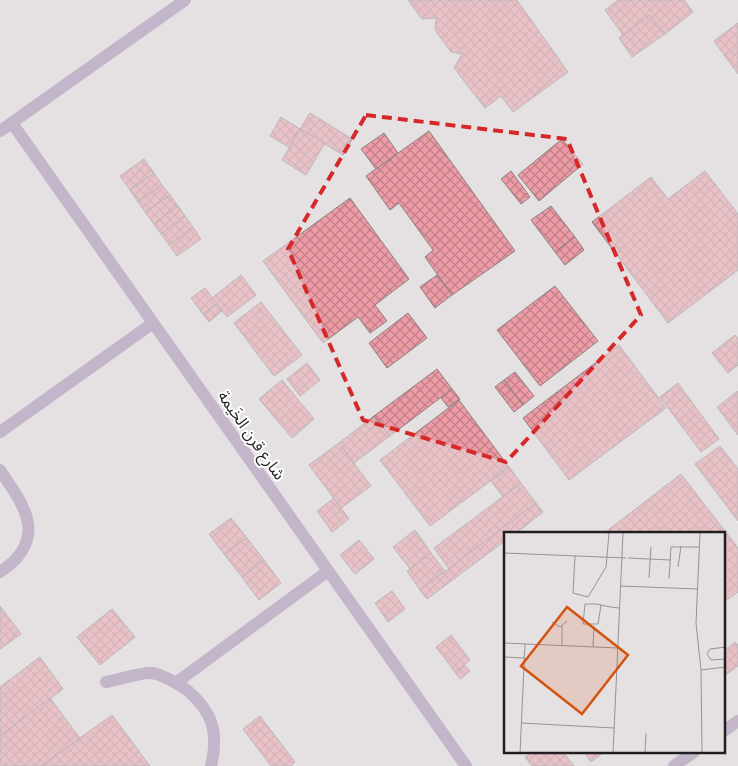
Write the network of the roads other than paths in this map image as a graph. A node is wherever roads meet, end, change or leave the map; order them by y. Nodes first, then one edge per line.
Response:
1 (185, 0) edge
2 (12, 123) junction
3 (0, 131) edge
4 (153, 323) junction
5 (0, 432) edge
6 (0, 470) edge
7 (328, 571) junction
8 (0, 572) edge
9 (106, 682) dead end
10 (177, 682) junction
11 (738, 721) edge
12 (726, 730) edge
13 (691, 754) edge
14 (211, 766) edge
15 (466, 766) edge
16 (674, 766) edge

1 - 2 street
2 - 3 street
2 - 4 street, شارع قرن الخَيمة
4 - 5 street
4 - 7 street, شارع قرن الخَيمة
6 - 8 street
7 - 10 street
7 - 15 street, شارع قرن الخَيمة
9 - 10 street
10 - 14 street
11 - 12 street
13 - 16 street

